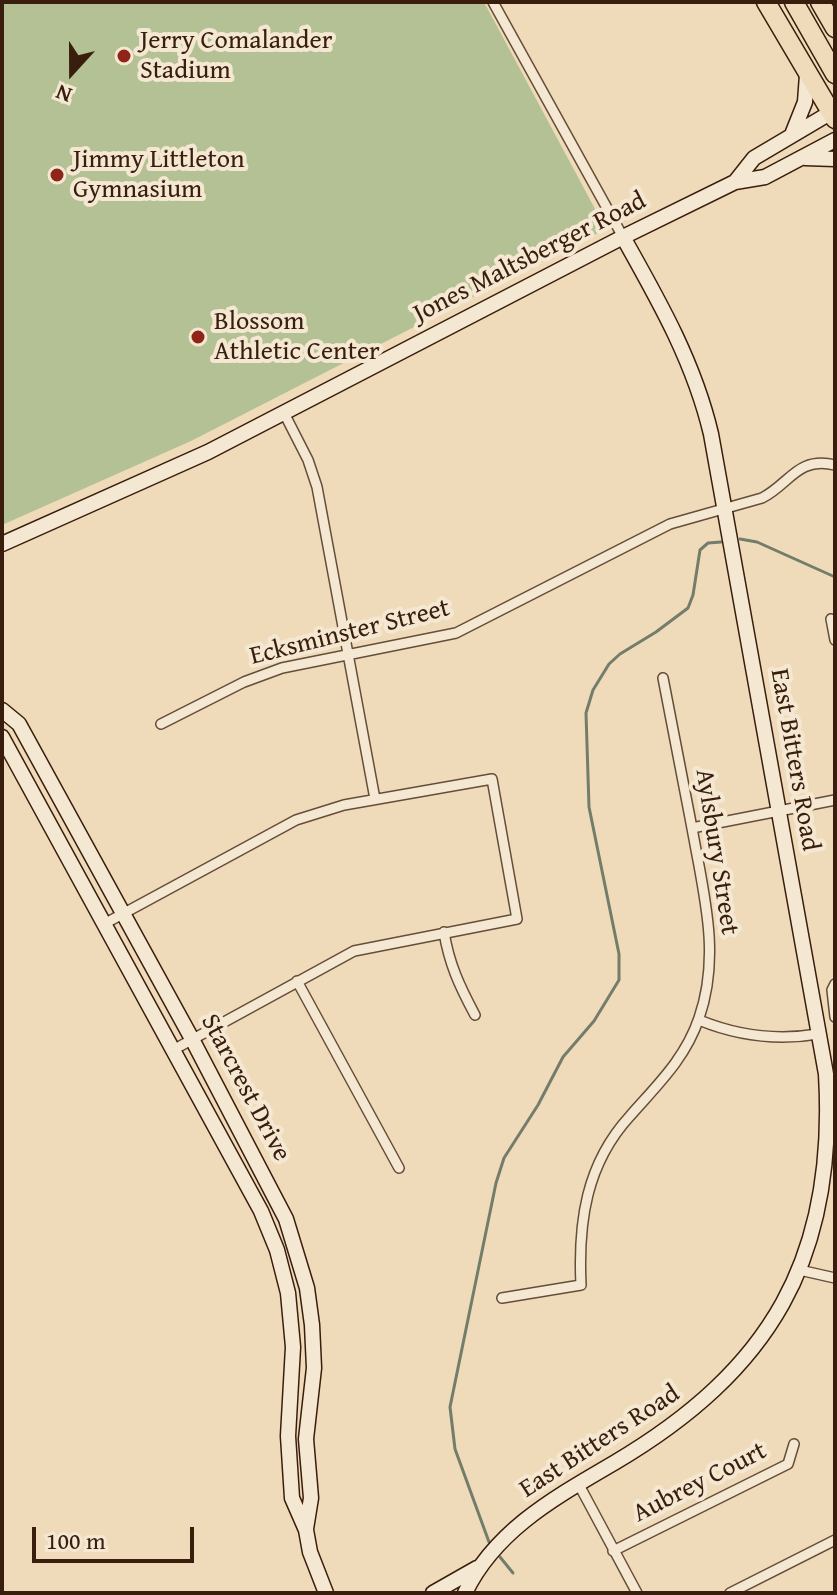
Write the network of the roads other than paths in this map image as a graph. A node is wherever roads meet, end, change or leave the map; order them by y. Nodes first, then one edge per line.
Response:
1 (493, 2) edge
2 (766, 2) edge
3 (794, 2) edge
4 (820, 2) edge
5 (835, 28) edge
6 (835, 74) edge
7 (807, 75) junction
8 (835, 80) edge
9 (834, 114) edge
10 (792, 134) junction
11 (835, 140) edge
12 (800, 158) junction
13 (835, 159) edge
14 (735, 182) junction
15 (623, 237) junction
16 (283, 411) junction
17 (835, 465) edge
18 (725, 509) junction
19 (2, 544) edge
20 (831, 619) dead end
21 (835, 640) edge
22 (349, 654) junction
23 (663, 678) dead end
24 (2, 710) edge
25 (161, 724) dead end
26 (2, 737) edge
27 (375, 799) junction
28 (835, 800) edge
29 (778, 812) junction
30 (692, 828) junction
31 (122, 914) junction
32 (104, 924) junction
33 (444, 932) junction
34 (297, 981) junction
35 (835, 984) edge
36 (475, 1015) dead end
37 (835, 1017) edge
38 (699, 1020) junction
39 (818, 1034) junction
40 (192, 1039) junction
41 (173, 1050) junction
42 (399, 1168) dead end
43 (804, 1271) junction
44 (835, 1278) edge
45 (305, 1281) junction
46 (286, 1286) junction
47 (502, 1298) dead end
48 (291, 1393) junction
49 (311, 1395) junction
50 (794, 1444) dead end
51 (578, 1483) junction
52 (306, 1530) junction
53 (835, 1540) edge
54 (613, 1551) junction
55 (477, 1568) junction
56 (326, 1593) edge
57 (433, 1593) edge
58 (465, 1593) edge
59 (637, 1593) edge
60 (730, 1593) edge

1 - 15 street, East Bitters Road
2 - 7 highway
3 - 6 highway
4 - 5 highway
7 - 8 highway
7 - 9 highway
7 - 10 main road
9 - 10 main road, Jones Maltsberger Road
10 - 14 main road, Jones Maltsberger Road
11 - 12 main road, Jones Maltsberger Road
12 - 13 main road
12 - 14 main road, Jones Maltsberger Road
14 - 15 main road, Jones Maltsberger Road
15 - 16 main road, Jones Maltsberger Road
15 - 18 main road, East Bitters Road
16 - 19 main road, Jones Maltsberger Road
16 - 22 street
17 - 18 street, Ecksminster Street
18 - 22 street, Ecksminster Street
18 - 29 main road, East Bitters Road
20 - 21 street
22 - 25 street, Ecksminster Street
22 - 27 street
23 - 30 street, Aylsbury Street
24 - 31 main road, Starcrest Drive
26 - 32 main road, Starcrest Drive
27 - 31 street
27 - 33 street
28 - 29 street
29 - 30 street
29 - 39 main road, East Bitters Road
30 - 38 street, Aylsbury Street
31 - 32 street
31 - 40 main road, Starcrest Drive
32 - 41 main road, Starcrest Drive
33 - 34 street
33 - 36 street
34 - 40 street
34 - 42 street
35 - 37 street
38 - 39 street
38 - 47 street, Aylsbury Street
39 - 43 main road, East Bitters Road
40 - 41 street
40 - 45 main road, Starcrest Drive
41 - 46 main road, Starcrest Drive
43 - 44 street
43 - 51 main road, East Bitters Road
45 - 46 main road
45 - 49 main road, Starcrest Drive
46 - 48 main road, Starcrest Drive
48 - 49 main road
48 - 52 main road, Starcrest Drive
49 - 52 main road, Starcrest Drive
50 - 54 street, Aubrey Court
51 - 54 street
51 - 55 main road, East Bitters Road
52 - 56 main road, Starcrest Drive
53 - 60 street
54 - 59 street
55 - 57 main road
55 - 58 main road

